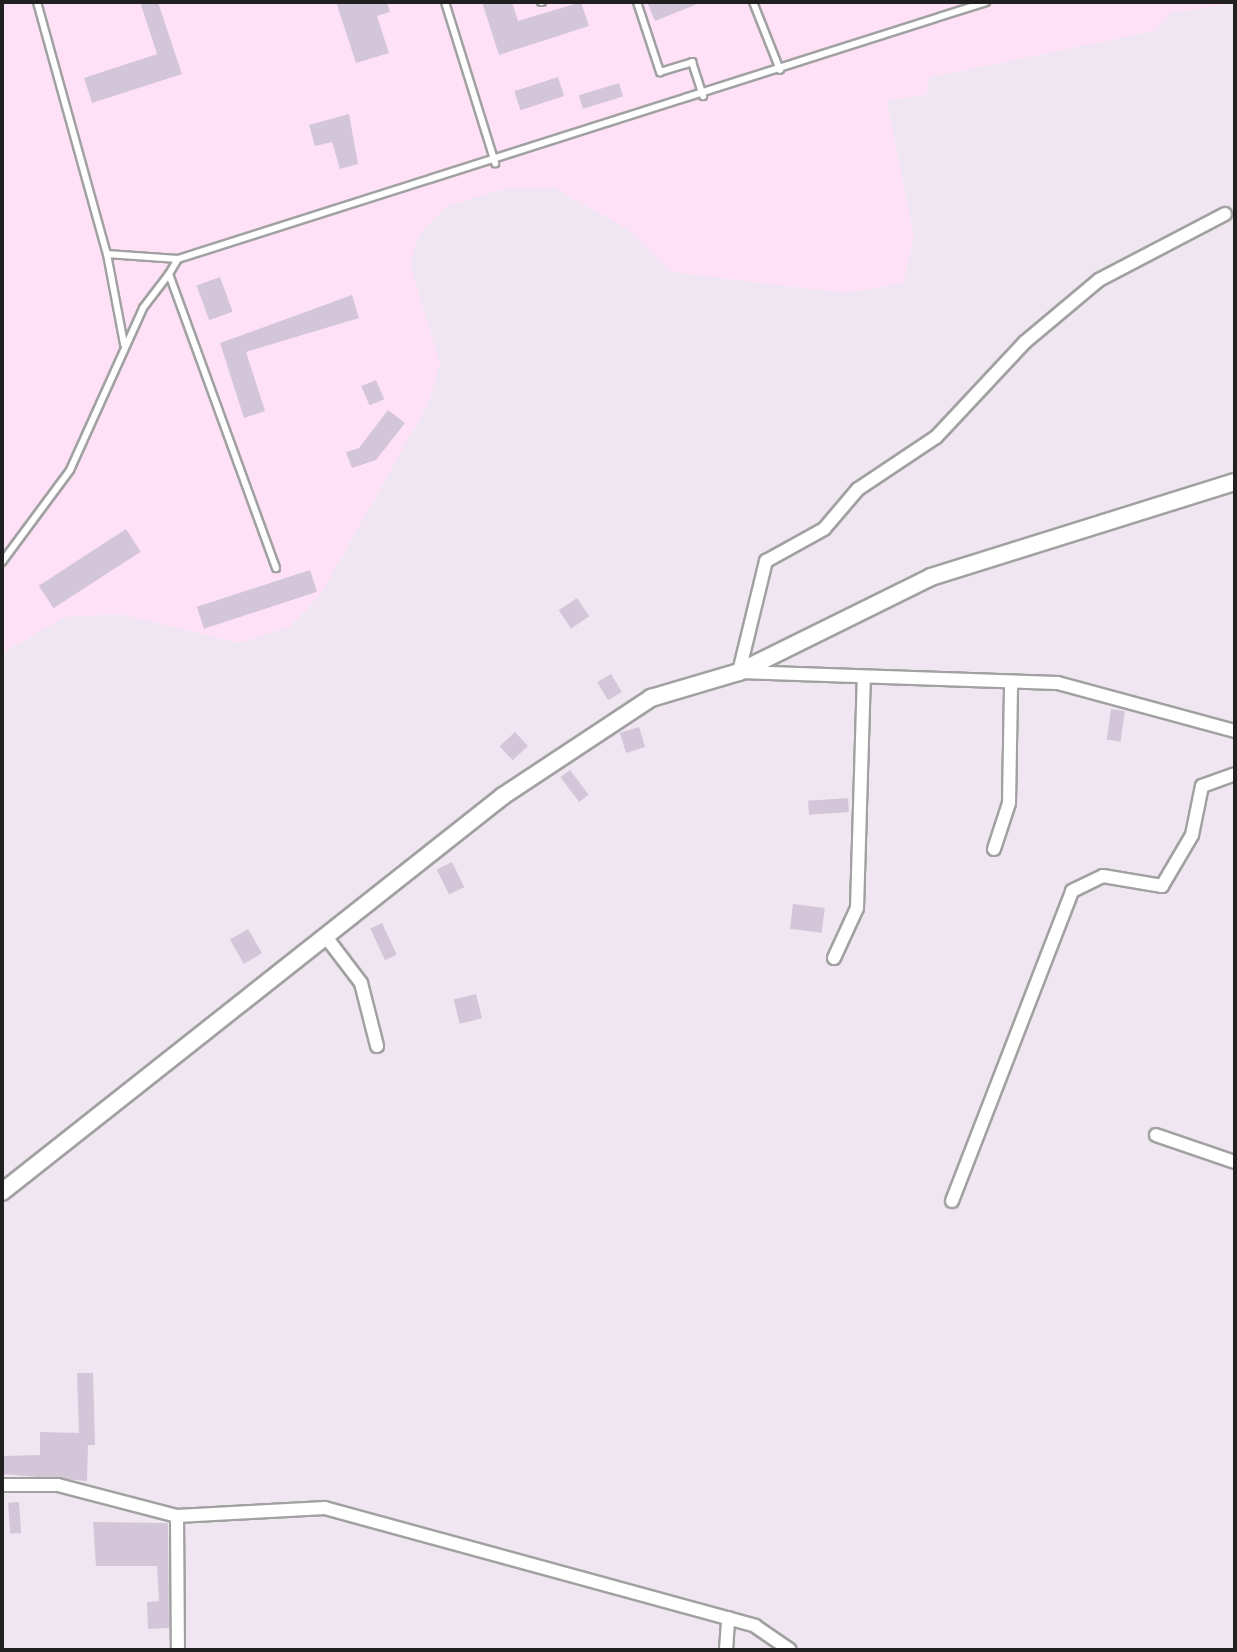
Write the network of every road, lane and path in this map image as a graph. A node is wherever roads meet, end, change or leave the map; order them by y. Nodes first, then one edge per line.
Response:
1 (37, 2) edge
2 (445, 2) edge
3 (637, 2) edge
4 (753, 2) edge
5 (986, 2) edge
6 (780, 70) junction
7 (703, 96) junction
8 (495, 163) junction
9 (1225, 214) dead end
10 (107, 254) junction
11 (178, 259) junction
12 (169, 274) junction
13 (125, 347) junction
14 (1235, 482) edge
15 (2, 562) edge
16 (276, 568) dead end
17 (739, 672) junction
18 (864, 678) junction
19 (1011, 686) junction
20 (1235, 731) edge
21 (1235, 774) edge
22 (994, 849) dead end
23 (326, 937) junction
24 (834, 958) dead end
25 (377, 1046) dead end
26 (1156, 1135) dead end
27 (1235, 1162) edge
28 (2, 1192) edge
29 (952, 1201) dead end
30 (2, 1485) edge
31 (177, 1516) junction
32 (728, 1618) junction
33 (178, 1650) edge
34 (726, 1650) edge
35 (790, 1650) edge

1 - 10 lane
2 - 8 lane
3 - 7 lane
4 - 6 lane
5 - 6 lane
6 - 7 lane
7 - 8 lane
8 - 11 lane
9 - 17 street
10 - 11 lane
10 - 13 lane
11 - 12 lane
12 - 13 lane
12 - 16 lane
13 - 15 lane
14 - 17 street
17 - 18 street
17 - 23 street
18 - 19 street
18 - 24 street
19 - 20 street
19 - 22 street
21 - 29 street
23 - 25 street
23 - 28 street
26 - 27 street
30 - 31 street
31 - 32 street
31 - 33 street
32 - 34 street
32 - 35 street

